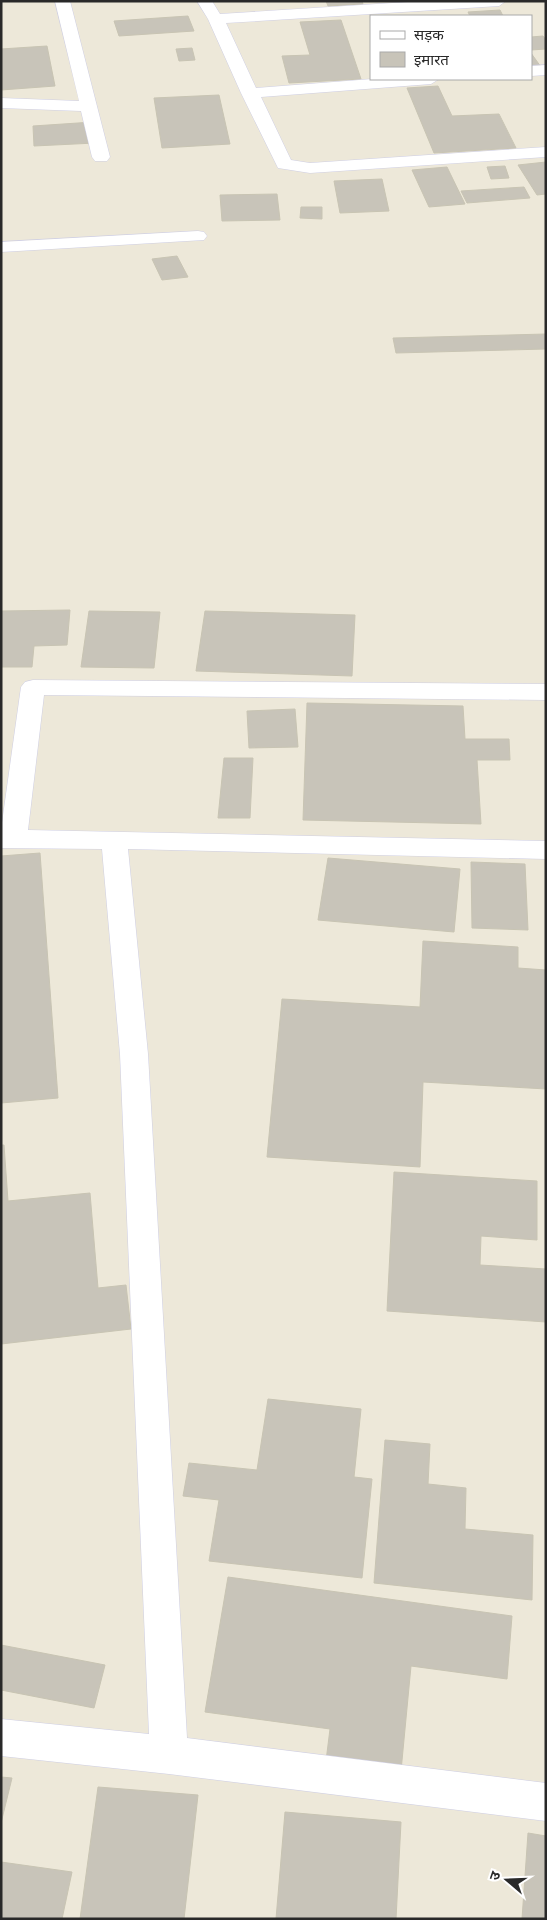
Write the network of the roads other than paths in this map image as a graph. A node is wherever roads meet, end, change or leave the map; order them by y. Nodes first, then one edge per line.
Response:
1 (62, 1) edge
2 (204, 1) edge
3 (499, 1) edge
4 (216, 19) junction
5 (546, 70) edge
6 (532, 71) edge
7 (418, 80) edge
8 (250, 93) junction
9 (1, 104) edge
10 (88, 106) junction
11 (546, 152) edge
12 (101, 157) dead end
13 (198, 236) dead end
14 (1, 247) edge
15 (546, 692) edge
16 (8, 838) edge
17 (114, 842) junction
18 (546, 850) edge
19 (1, 1737) edge
20 (169, 1755) junction
21 (546, 1802) edge

1 - 10 street
2 - 4 street
3 - 4 street
4 - 8 street
5 - 6 street
7 - 8 street
8 - 11 street
9 - 10 street
10 - 12 street
13 - 14 street
15 - 16 street
16 - 17 street
17 - 18 street
17 - 20 street
19 - 20 street
20 - 21 street

